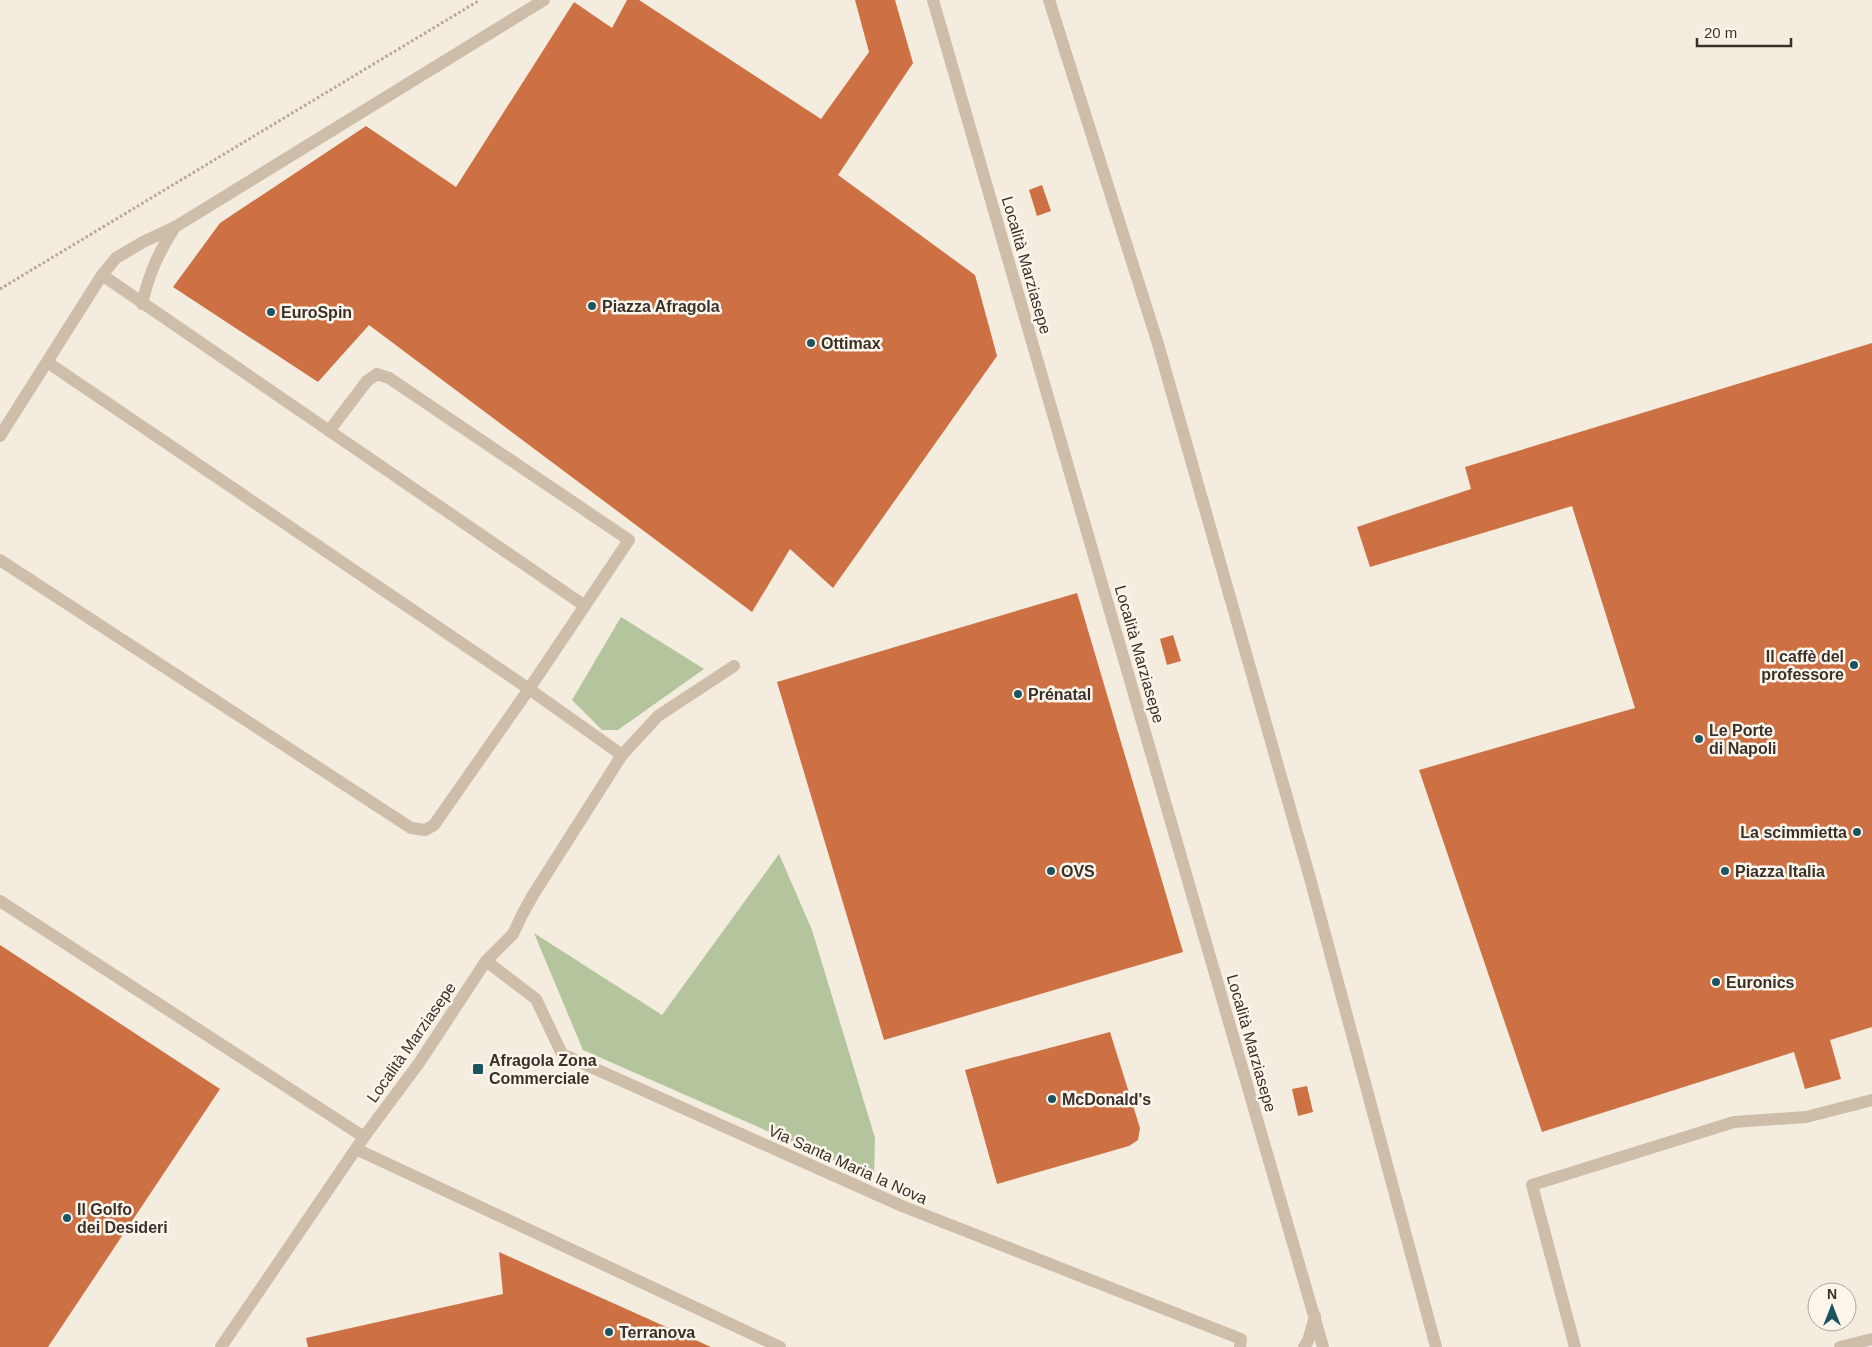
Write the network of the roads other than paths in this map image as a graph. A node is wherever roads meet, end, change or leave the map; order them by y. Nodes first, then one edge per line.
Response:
1 (544, 0) edge
2 (934, 0) edge
3 (1049, 0) edge
4 (175, 227) junction
5 (102, 276) junction
6 (142, 304) junction
7 (47, 362) junction
8 (329, 431) junction
9 (0, 436) edge
10 (0, 560) edge
11 (585, 606) junction
12 (734, 666) dead end
13 (529, 689) junction
14 (622, 755) junction
15 (0, 901) edge
16 (486, 961) junction
17 (1872, 1100) edge
18 (364, 1137) junction
19 (356, 1149) junction
20 (1315, 1316) junction
21 (1872, 1339) edge
22 (1240, 1343) edge
23 (221, 1347) edge
24 (780, 1347) edge
25 (1304, 1347) edge
26 (1323, 1347) edge
27 (1436, 1347) edge
28 (1575, 1347) edge
29 (1840, 1347) edge

1 - 4 street
2 - 20 street, Località Marziasepe
3 - 27 street
4 - 5 street
4 - 6 street
5 - 6 street
5 - 7 street
6 - 8 street
7 - 9 street
7 - 13 street
8 - 11 street
8 - 11 street
10 - 13 street
11 - 13 street
12 - 14 street, Località Marziasepe
13 - 14 street
14 - 16 street, Località Marziasepe
15 - 18 street
16 - 18 street, Località Marziasepe
16 - 22 street, Via Santa Maria la Nova
17 - 28 street
18 - 19 street, Località Marziasepe
19 - 23 street, Località Marziasepe
19 - 24 street
20 - 25 street
20 - 26 street, Località Marziasepe
21 - 29 street

